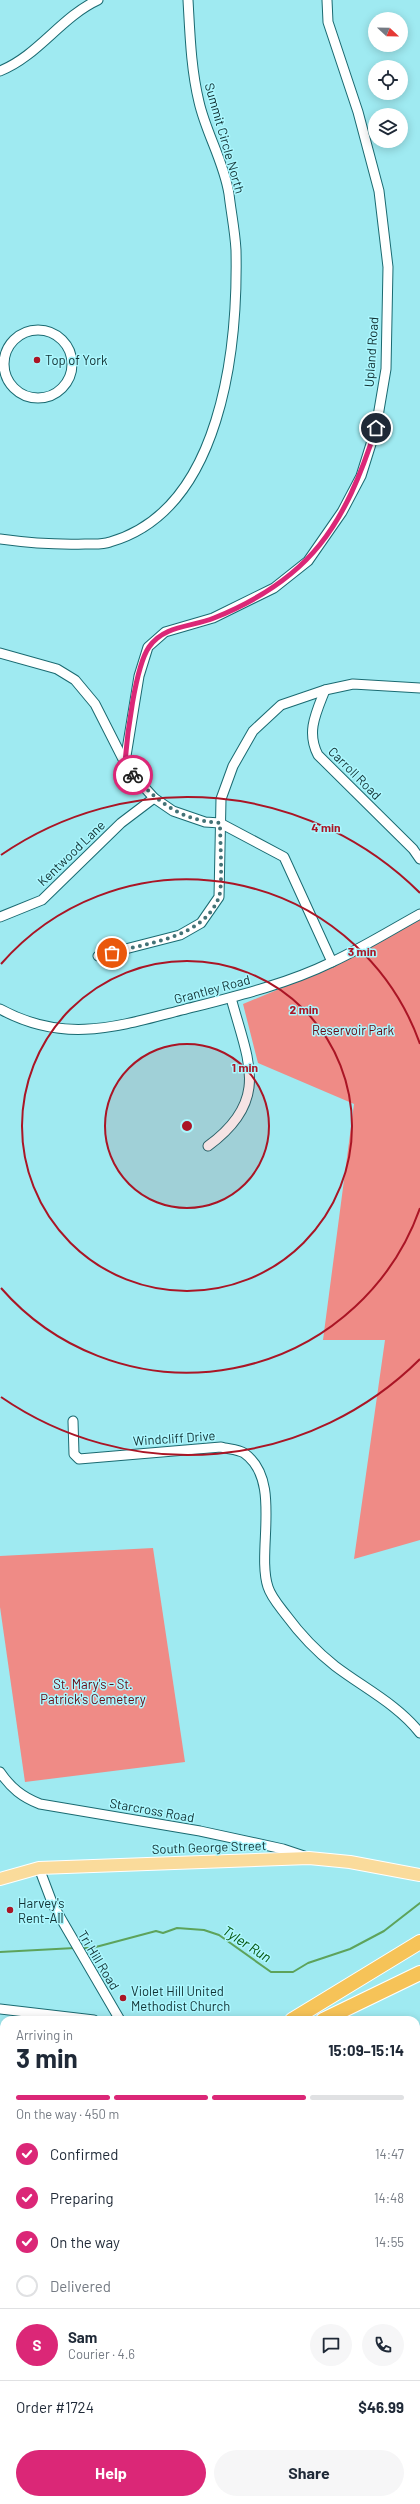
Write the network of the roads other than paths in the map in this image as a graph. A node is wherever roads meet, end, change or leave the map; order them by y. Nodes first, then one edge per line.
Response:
1 (98, 0) edge
2 (188, 0) edge
3 (327, 0) edge
4 (0, 71) edge
5 (3, 380) edge
6 (0, 538) edge
7 (0, 653) edge
8 (420, 688) edge
9 (325, 690) junction
10 (125, 762) junction
11 (154, 798) junction
12 (220, 823) junction
13 (420, 859) edge
14 (420, 914) edge
15 (0, 917) edge
16 (98, 956) dead end
17 (332, 962) junction
18 (231, 998) junction
19 (0, 1009) edge
20 (208, 1146) dead end
21 (72, 1421) dead end
22 (420, 1733) edge
23 (0, 1772) edge
24 (309, 1858) junction
25 (39, 1868) junction
26 (420, 1875) edge
27 (0, 1879) edge
28 (420, 1942) edge
29 (420, 1973) edge
30 (0, 2009) edge
31 (60, 2016) edge
32 (118, 2016) edge
33 (299, 2016) edge
34 (331, 2016) edge

1 - 4 street
2 - 6 street, Summit Circle North
3 - 10 street, Upland Road
5 - 5 street
7 - 10 street
8 - 9 street
9 - 12 street
9 - 13 street, Carroll Road
10 - 11 street
11 - 12 street
11 - 15 street, Kentwood Lane
12 - 16 street
12 - 17 street
14 - 17 street, Grantley Road
17 - 18 street, Grantley Road
18 - 19 street, Grantley Road
18 - 20 street
21 - 22 street, Windcliff Drive
23 - 24 street, Starcross Road
24 - 25 main road, South George Street
24 - 26 main road, South George Street
25 - 27 main road, South George Street
25 - 32 street, Tri Hill Road
28 - 33 highway
29 - 34 highway
30 - 31 street

